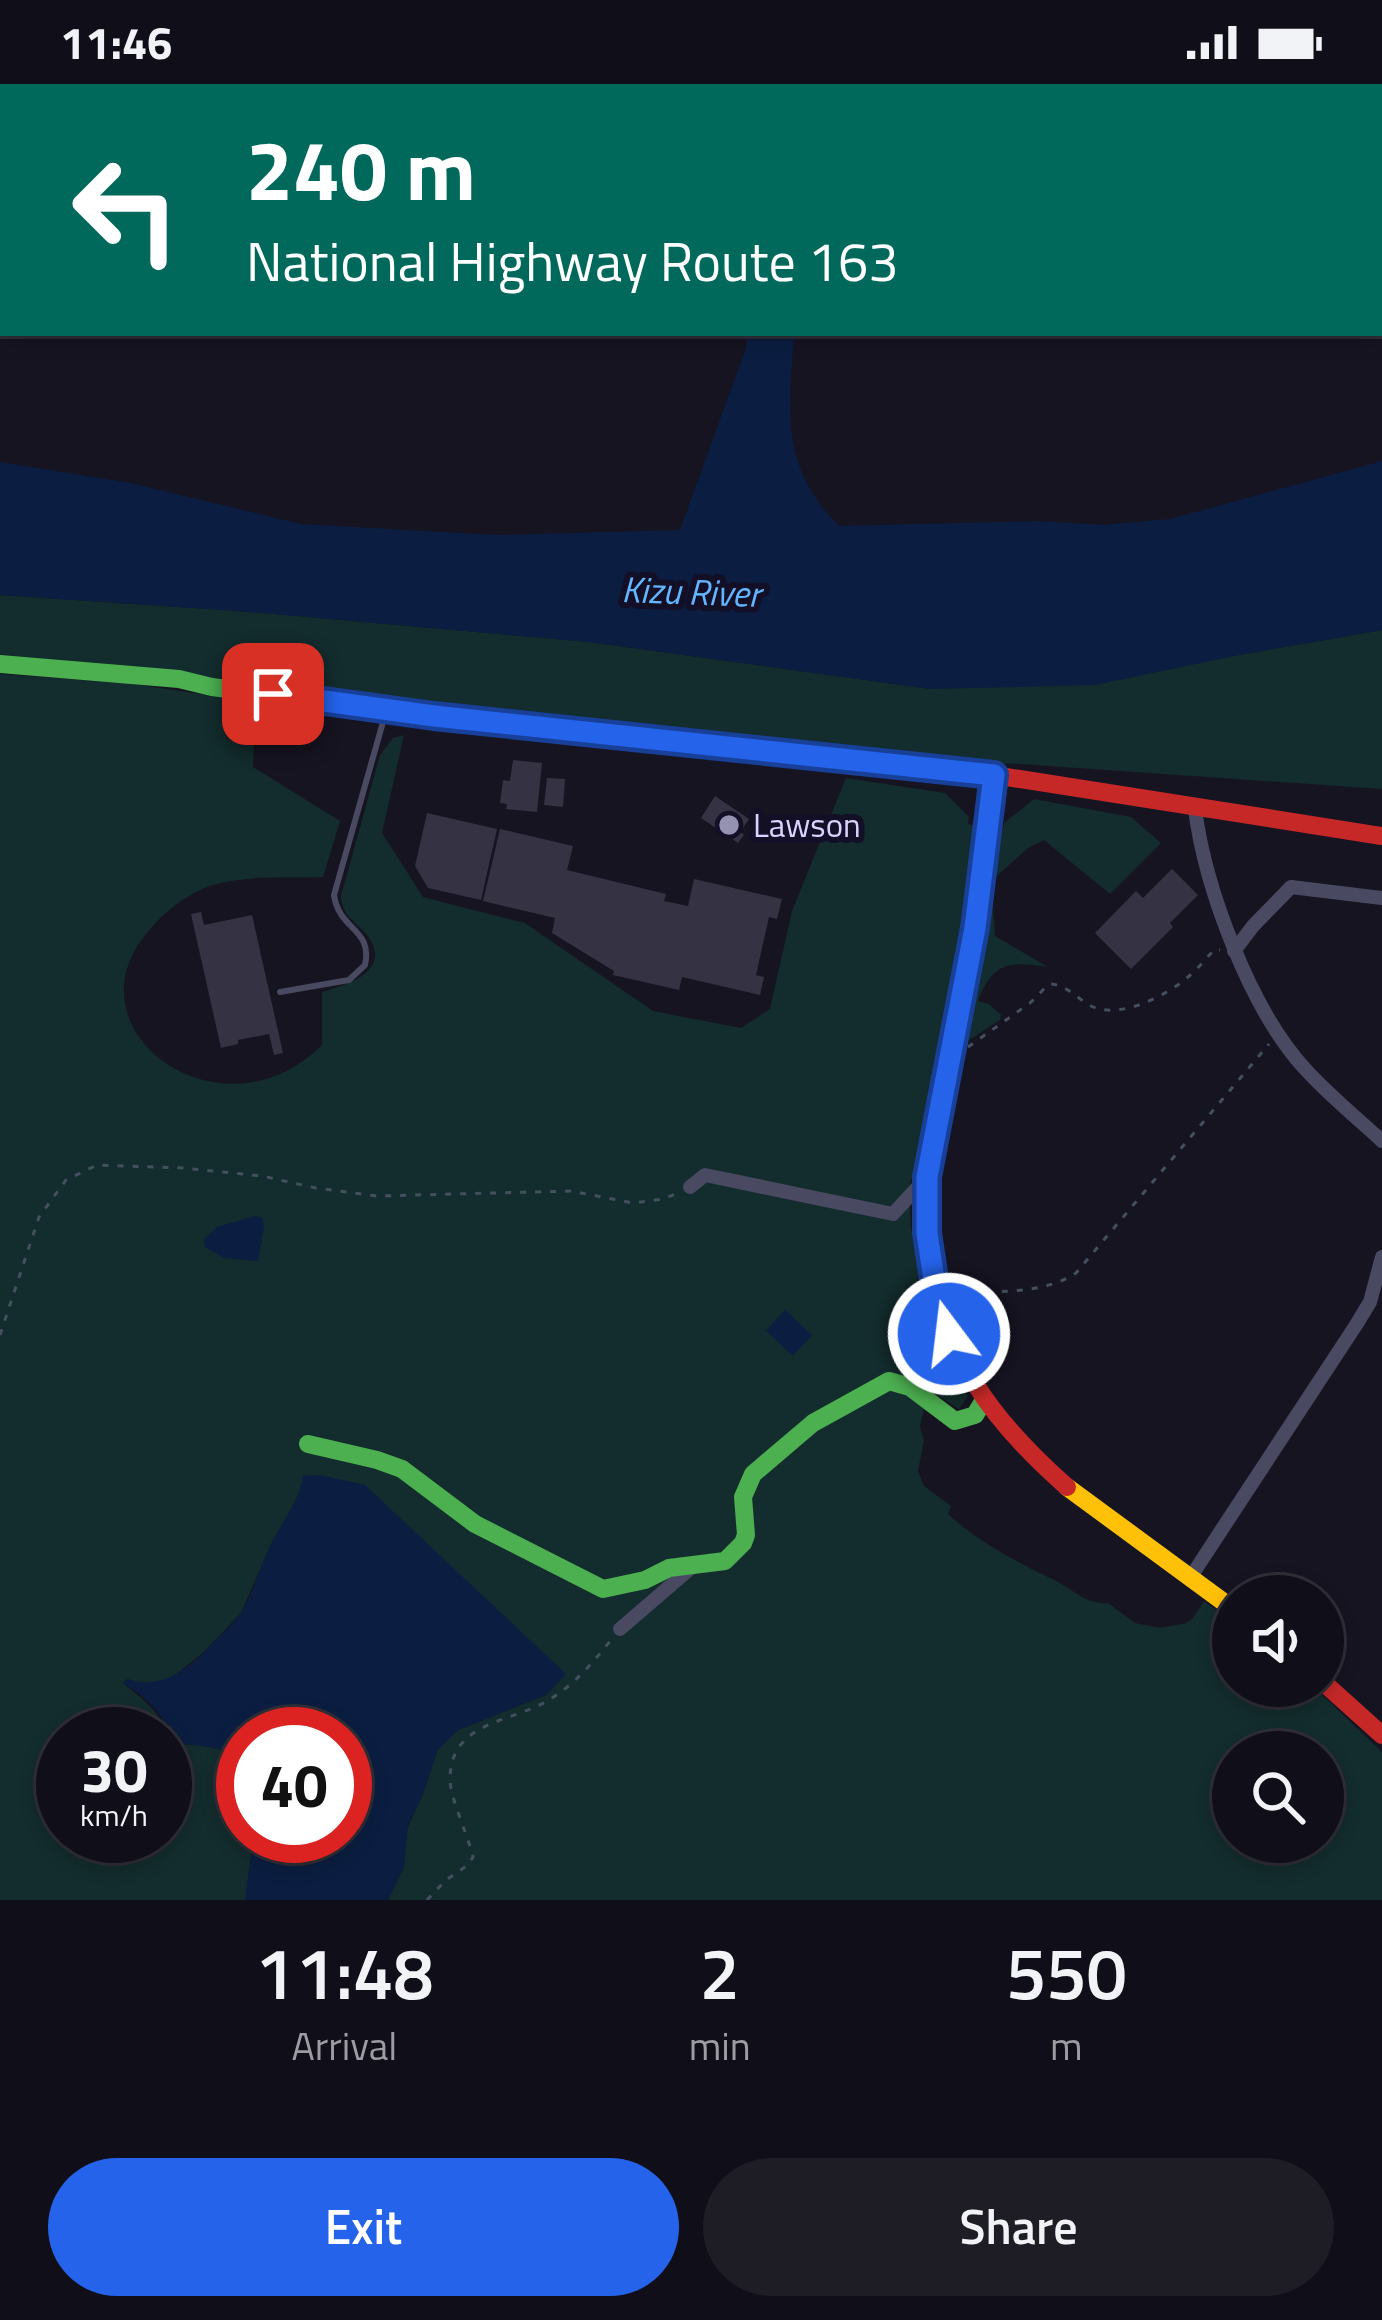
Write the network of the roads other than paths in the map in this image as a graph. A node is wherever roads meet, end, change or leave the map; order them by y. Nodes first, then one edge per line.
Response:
1 (0, 664) edge
2 (387, 709) junction
3 (994, 775) junction
4 (1195, 809) junction
5 (1382, 836) edge
6 (1382, 898) edge
7 (1234, 951) junction
8 (280, 992) dead end
9 (1382, 1141) edge
10 (927, 1177) junction
11 (690, 1187) road end
12 (1382, 1256) edge
13 (984, 1400) junction
14 (308, 1444) dead end
15 (696, 1564) junction
16 (1190, 1578) junction
17 (1212, 1594) edge
18 (620, 1629) road end
19 (1344, 1701) edge
20 (1382, 1735) edge

1 - 2 main road
2 - 3 main road
2 - 8 lane
3 - 4 main road
3 - 10 main road
4 - 5 main road
4 - 7 street
6 - 7 street
7 - 9 street
10 - 11 street
10 - 13 main road
12 - 16 street
13 - 15 main road
13 - 16 main road
14 - 15 main road
15 - 18 street
16 - 17 main road
19 - 20 main road

